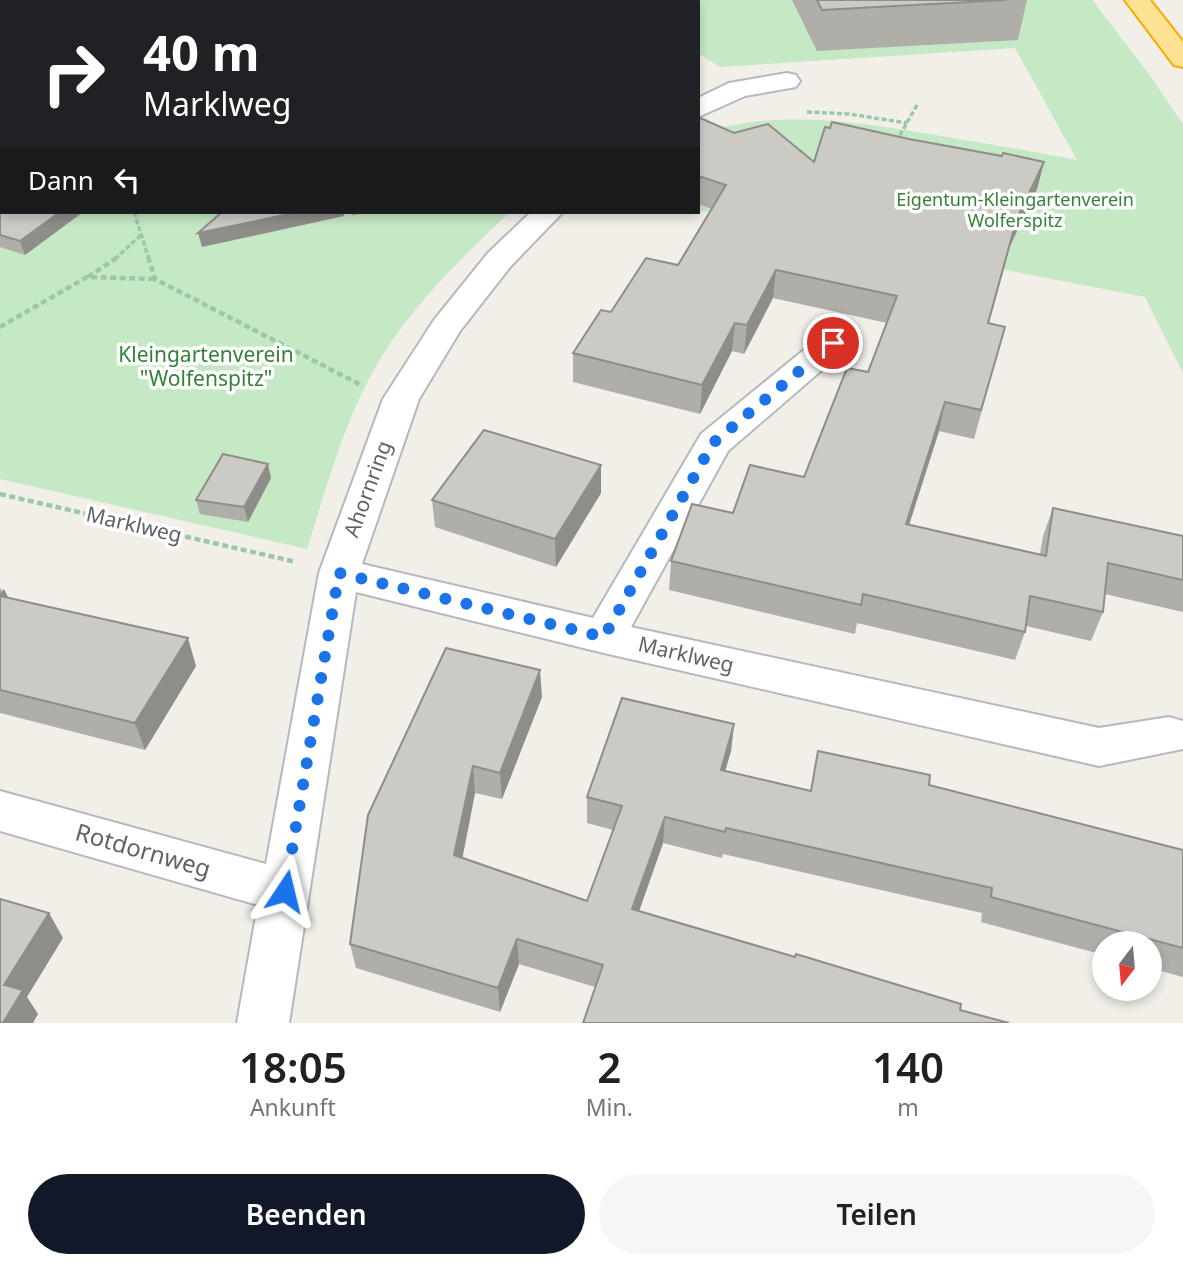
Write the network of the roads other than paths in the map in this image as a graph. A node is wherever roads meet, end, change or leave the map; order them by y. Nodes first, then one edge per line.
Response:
1 (1137, 0) edge
2 (1183, 59) edge
3 (788, 81) dead end
4 (700, 108) edge
5 (546, 214) edge
6 (833, 343) dead end
7 (339, 573) junction
8 (604, 637) junction
9 (1169, 735) dead end
10 (0, 811) edge
11 (285, 891) junction
12 (263, 1023) edge

1 - 2 highway
3 - 4 street
5 - 7 street, Ahornring
6 - 8 street
7 - 8 street, Marklweg
7 - 11 street, Ahornring
8 - 9 street, Marklweg
10 - 11 street, Rotdornweg
11 - 12 street, Ahornring

